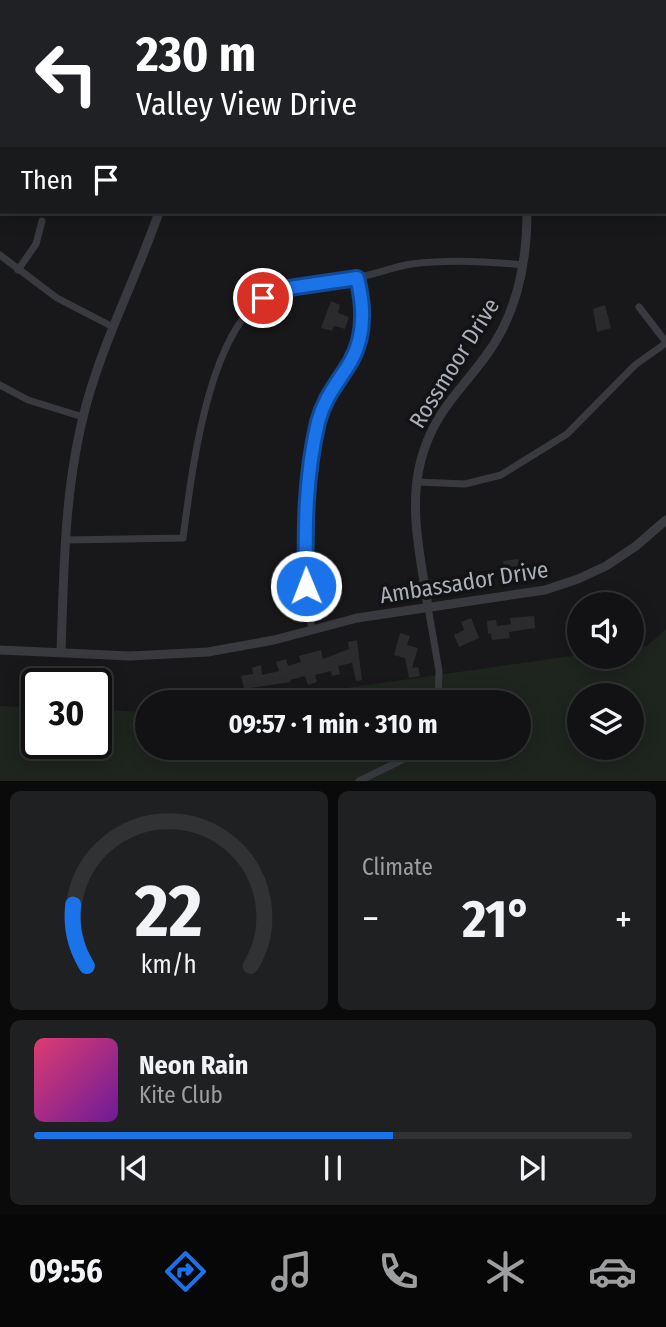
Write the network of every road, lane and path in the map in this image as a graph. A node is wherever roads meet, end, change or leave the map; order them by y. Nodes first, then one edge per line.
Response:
1 (158, 214) edge
2 (527, 214) edge
3 (42, 221) dead end
4 (0, 255) edge
5 (523, 265) junction
6 (18, 270) junction
7 (357, 278) junction
8 (639, 307) dead end
9 (113, 327) junction
10 (666, 342) edge
11 (0, 385) edge
12 (83, 417) junction
13 (417, 482) junction
14 (666, 520) edge
15 (66, 541) junction
16 (428, 607) junction
17 (312, 630) junction
18 (0, 650) edge
19 (61, 653) junction
20 (438, 690) edge
21 (402, 760) edge
22 (359, 781) edge

1 - 9 street
2 - 5 street, Rossmoor Drive
3 - 6 street
4 - 6 street
5 - 7 street
5 - 13 street, Rossmoor Drive
6 - 9 street
7 - 15 street
7 - 17 street
8 - 10 street
9 - 12 street
10 - 13 street
11 - 12 street
12 - 15 street
13 - 16 street, Rossmoor Drive
14 - 16 street, Ambassador Drive
15 - 19 street
16 - 17 street, Ambassador Drive
16 - 20 street, Rossmoor Drive
17 - 19 street, Ambassador Drive
18 - 19 street, Ambassador Drive
21 - 22 street

